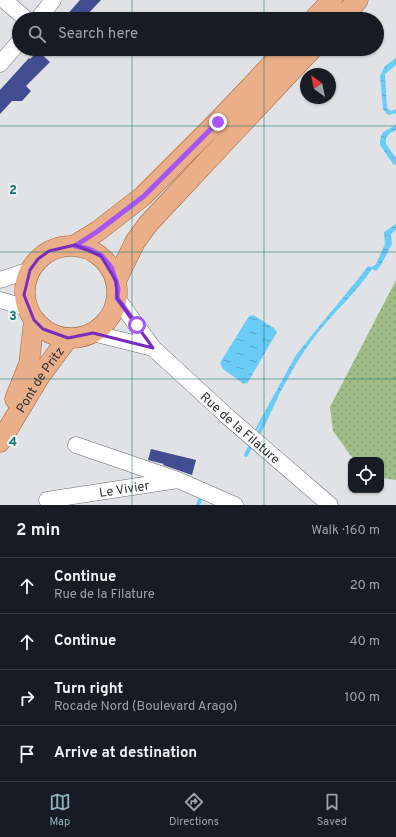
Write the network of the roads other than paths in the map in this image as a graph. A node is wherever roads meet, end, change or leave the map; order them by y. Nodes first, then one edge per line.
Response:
1 (4, 0) edge
2 (53, 0) edge
3 (332, 0) edge
4 (358, 0) edge
5 (18, 12) edge
6 (44, 12) edge
7 (321, 12) edge
8 (347, 12) edge
9 (12, 50) edge
10 (279, 56) edge
11 (305, 56) edge
12 (0, 64) edge
13 (75, 246) junction
14 (30, 270) junction
15 (0, 280) edge
16 (117, 290) junction
17 (0, 300) edge
18 (31, 314) junction
19 (93, 333) junction
20 (68, 338) junction
21 (153, 348) junction
22 (0, 435) edge
23 (0, 442) edge
24 (76, 445) dead end
25 (178, 480) junction
26 (47, 500) dead end
27 (325, 504) edge
28 (235, 505) edge

1 - 5 street
2 - 6 street
3 - 7 main road
4 - 8 main road
9 - 12 street
10 - 13 main road
11 - 16 main road
13 - 14 main road
13 - 16 main road
14 - 15 street
14 - 18 main road
16 - 19 main road
16 - 21 street, Rue de la Filature
17 - 18 street
18 - 20 main road
18 - 22 main road, Pont de Pritz
19 - 20 main road
19 - 21 street, Rue de la Filature
20 - 23 main road, Pont de Pritz
21 - 27 street, Rue de la Filature
24 - 25 street, Le Vivier
25 - 26 street, Le Vivier
25 - 28 street, Le Vivier

